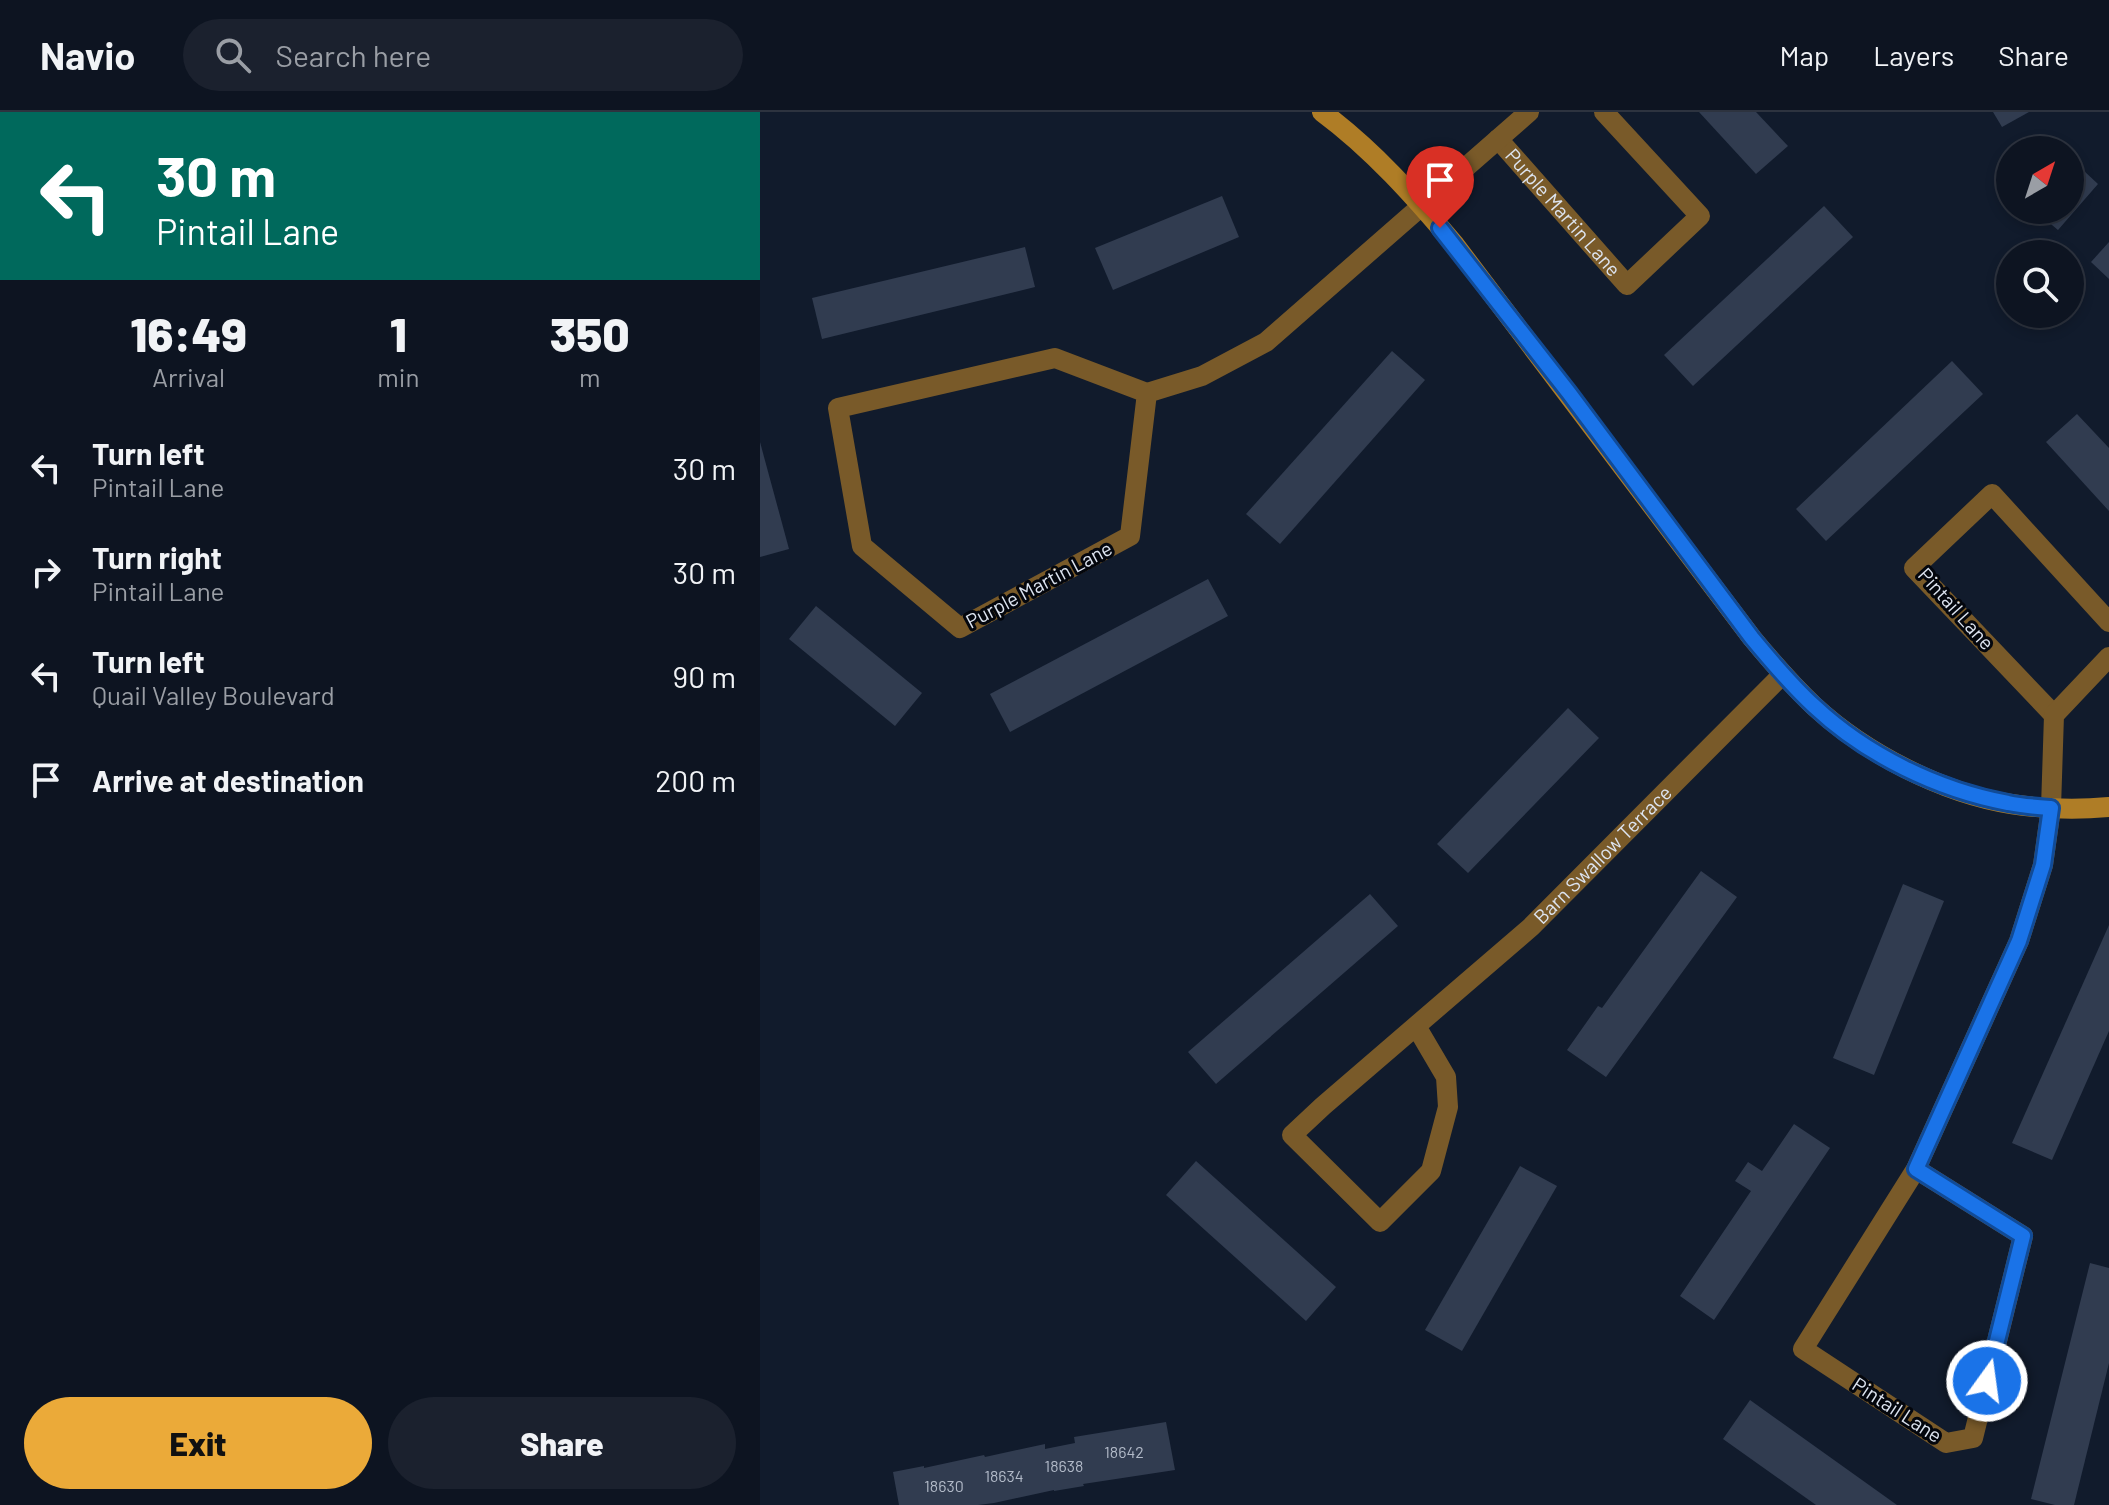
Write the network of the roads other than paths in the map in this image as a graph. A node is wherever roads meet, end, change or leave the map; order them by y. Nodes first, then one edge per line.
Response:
1 (1322, 112) edge
2 (1529, 112) edge
3 (1604, 112) edge
4 (1498, 139) junction
5 (1420, 205) junction
6 (1147, 393) junction
7 (2109, 622) edge
8 (2109, 657) edge
9 (1783, 674) junction
10 (2054, 715) junction
11 (2109, 807) edge
12 (2051, 808) junction
13 (1416, 1026) junction
14 (1916, 1169) junction

1 - 5 street
2 - 4 street, Purple Martin Lane
3 - 4 street, Purple Martin Lane
4 - 5 street, Purple Martin Lane
5 - 6 street, Purple Martin Lane
5 - 9 street
6 - 6 street, Purple Martin Lane
7 - 10 street, Pintail Lane
8 - 10 street
9 - 12 street
9 - 13 street, Barn Swallow Terrace
10 - 12 street, Pintail Lane
11 - 12 street
12 - 14 street, Pintail Lane
13 - 13 street, Barn Swallow Terrace
14 - 14 street, Pintail Lane

